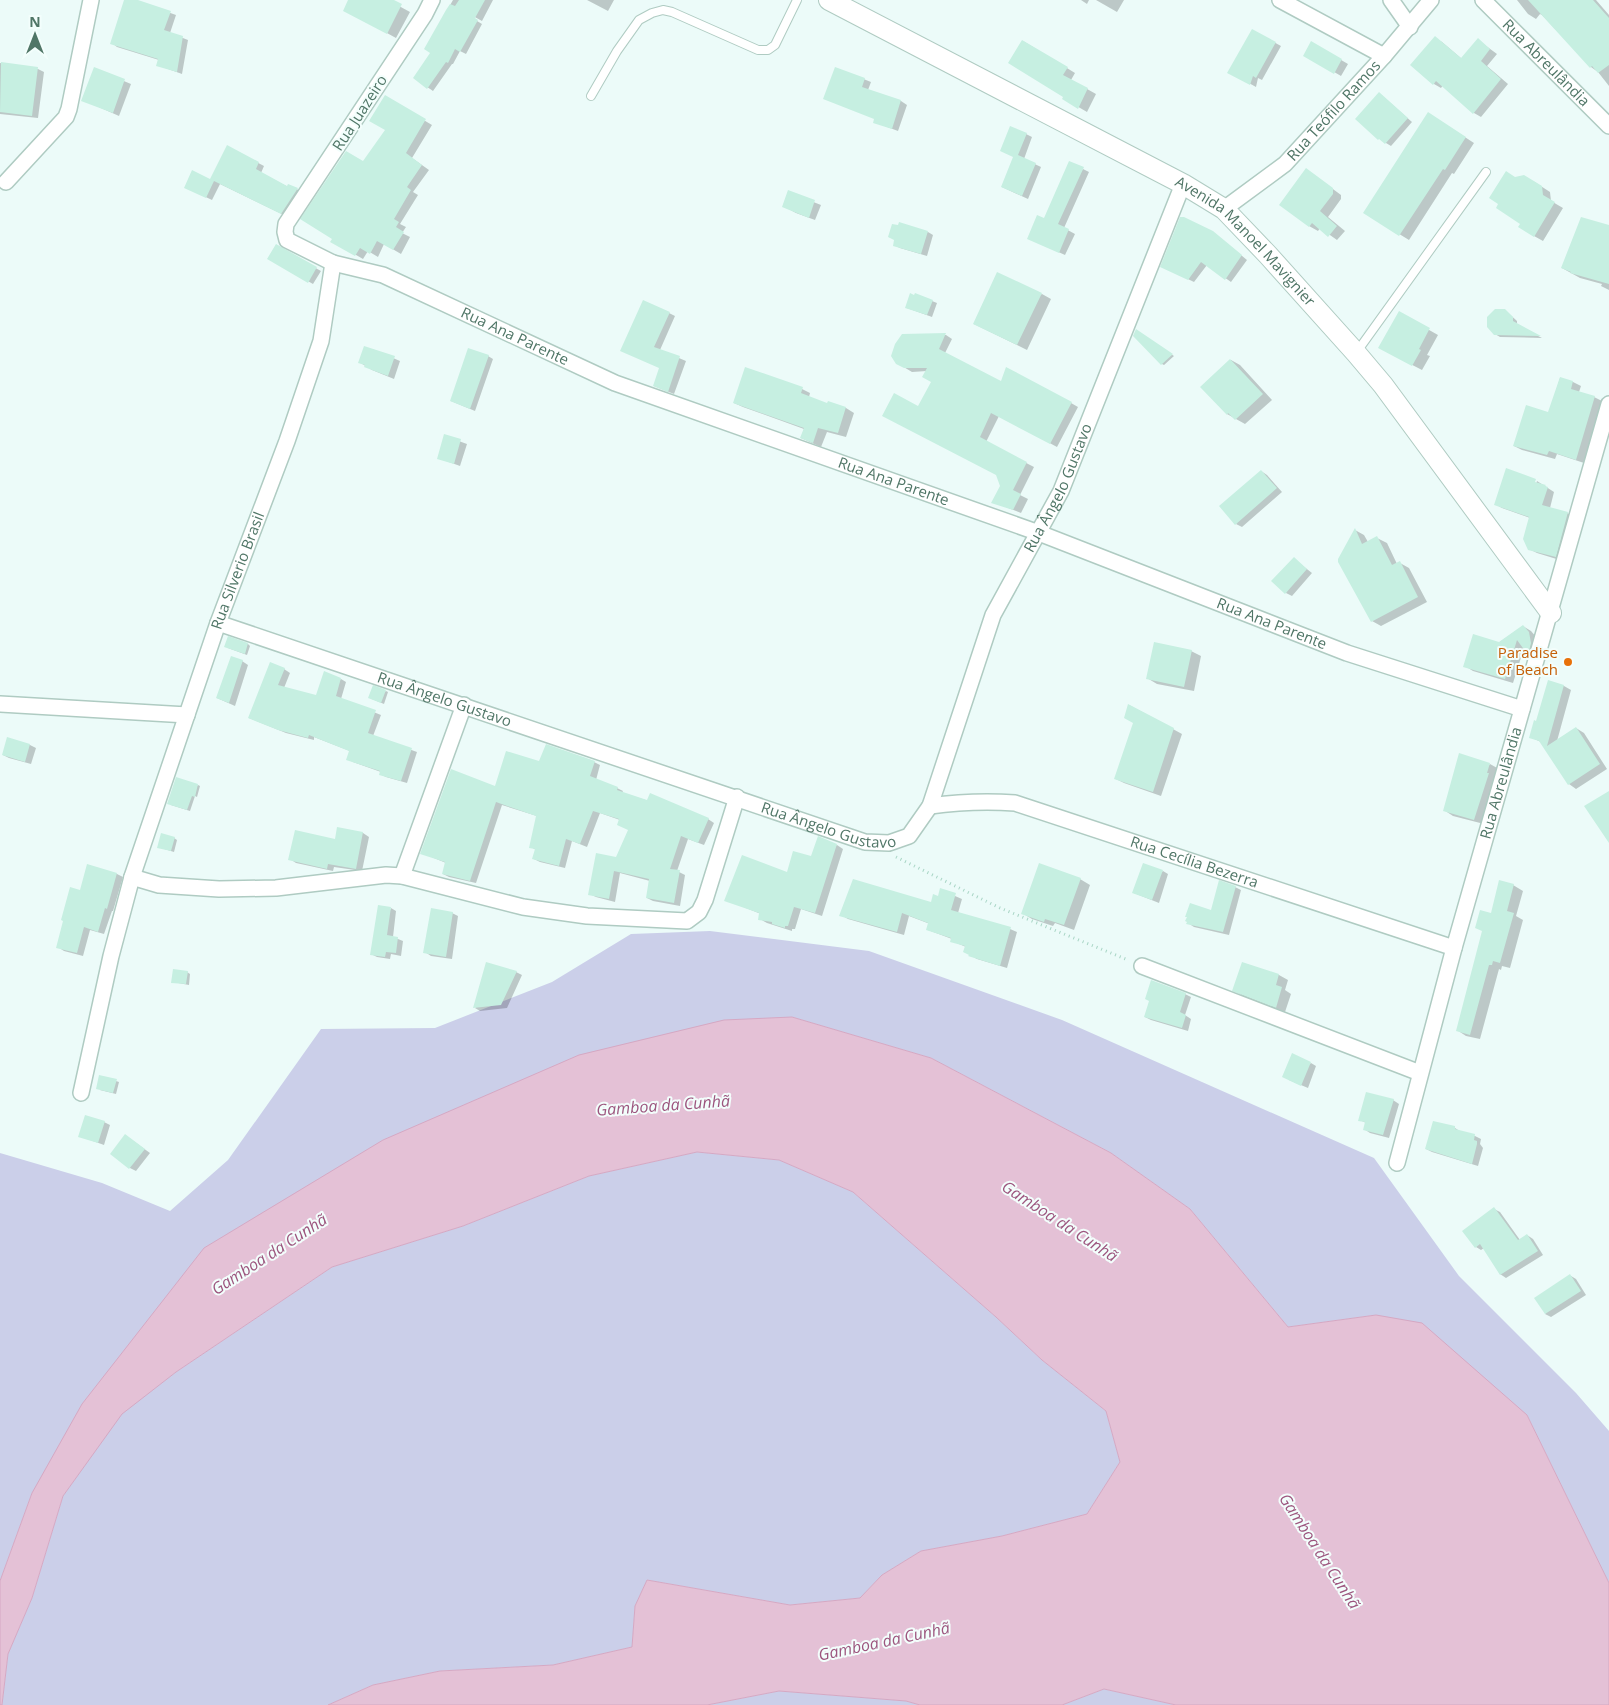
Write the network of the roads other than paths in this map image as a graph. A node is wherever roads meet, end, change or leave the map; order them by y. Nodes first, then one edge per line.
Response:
1 (92, 0) edge
2 (432, 0) edge
3 (796, 0) edge
4 (829, 0) edge
5 (1280, 0) edge
6 (1391, 0) edge
7 (1431, 0) edge
8 (1483, 0) edge
9 (1410, 27) junction
10 (1384, 56) junction
11 (591, 96) dead end
12 (1609, 126) edge
13 (1486, 172) dead end
14 (6, 182) dead end
15 (1183, 184) junction
16 (1224, 209) junction
17 (286, 224) joint
18 (333, 263) junction
19 (1356, 353) junction
20 (1609, 404) edge
21 (1038, 533) junction
22 (1551, 613) junction
23 (218, 623) junction
24 (0, 704) edge
25 (464, 705) junction
26 (1522, 709) junction
27 (187, 715) junction
28 (737, 798) junction
29 (930, 806) junction
30 (402, 876) junction
31 (132, 877) junction
32 (1454, 948) junction
33 (1142, 966) road end
34 (1420, 1073) junction
35 (81, 1093) dead end
36 (1397, 1162) dead end

1 - 14 street
2 - 17 street, Rua Juazeiro
3 - 11 lane
4 - 15 street, Avenida Manoel Mavignier
5 - 10 street
6 - 9 street
7 - 9 street, Rua Teófilo Ramos
8 - 12 street, Rua Abreulândia
9 - 10 street, Rua Teófilo Ramos
10 - 16 street, Rua Teófilo Ramos
13 - 19 lane
15 - 16 street, Avenida Manoel Mavignier
15 - 21 street, Rua Ângelo Gustavo
16 - 19 street, Avenida Manoel Mavignier
17 - 18 street, Rua Ana Parente
18 - 21 street, Rua Ana Parente
18 - 23 street, Rua Silverio Brasil
19 - 22 street, Avenida Manoel Mavignier
20 - 22 street, Rua Abreulândia
21 - 26 street, Rua Ana Parente
21 - 29 street, Rua Ângelo Gustavo
22 - 26 street, Rua Abreulândia
23 - 25 street, Rua Ângelo Gustavo
23 - 27 street, Rua Silverio Brasil
24 - 27 street
25 - 28 street, Rua Ângelo Gustavo
25 - 30 street
26 - 32 street, Rua Abreulândia
27 - 31 street, Rua Silverio Brasil
28 - 29 street, Rua Ângelo Gustavo
28 - 30 street
29 - 32 street, Rua Cecília Bezerra
30 - 31 street
31 - 35 street, Rua Silverio Brasil
32 - 34 street, Rua Abreulândia
33 - 34 street
34 - 36 street, Rua Abreulândia

